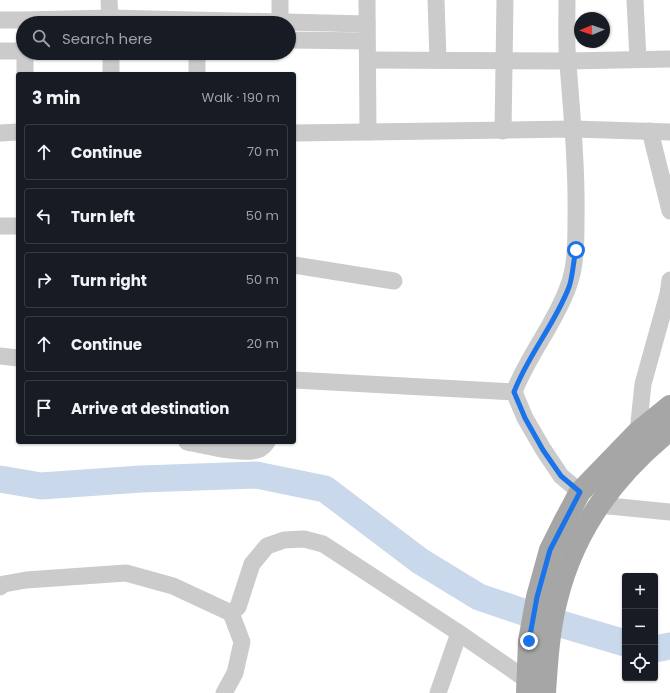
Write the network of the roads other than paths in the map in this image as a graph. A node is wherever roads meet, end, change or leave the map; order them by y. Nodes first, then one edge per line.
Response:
1 (109, 0) edge
2 (280, 0) edge
3 (367, 0) edge
4 (436, 0) edge
5 (505, 0) edge
6 (567, 0) edge
7 (635, 0) edge
8 (110, 16) edge
9 (280, 16) edge
10 (0, 20) edge
11 (16, 21) edge
12 (296, 22) edge
13 (367, 24) junction
14 (296, 40) edge
15 (367, 41) junction
16 (0, 51) edge
17 (16, 52) edge
18 (638, 59) junction
19 (670, 59) edge
20 (24, 60) edge
21 (110, 60) edge
22 (197, 60) edge
23 (368, 60) junction
24 (438, 60) junction
25 (505, 60) junction
26 (567, 61) junction
27 (25, 72) edge
28 (111, 72) edge
29 (197, 72) edge
30 (573, 129) junction
31 (503, 131) junction
32 (650, 131) junction
33 (16, 132) edge
34 (368, 132) junction
35 (670, 132) edge
36 (0, 133) edge
37 (296, 133) edge
38 (670, 211) edge
39 (0, 226) edge
40 (16, 226) edge
41 (296, 265) edge
42 (670, 280) edge
43 (394, 281) dead end
44 (0, 356) edge
45 (16, 358) edge
46 (296, 380) edge
47 (514, 392) junction
48 (670, 406) edge
49 (670, 430) edge
50 (638, 432) junction
51 (199, 444) edge
52 (265, 444) edge
53 (580, 492) junction
54 (599, 505) junction
55 (670, 512) edge
56 (0, 587) edge
57 (547, 598) junction
58 (231, 613) junction
59 (459, 632) junction
60 (539, 644) junction
61 (527, 686) edge
62 (224, 693) edge
63 (438, 693) edge
64 (545, 693) edge

1 - 8 street
2 - 9 street
3 - 13 street
4 - 24 street
5 - 25 street
6 - 26 street
7 - 18 street
10 - 11 street
12 - 13 street
13 - 15 street
14 - 15 street
15 - 23 street
16 - 17 street
18 - 19 street
18 - 26 street
20 - 27 street
21 - 28 street
22 - 29 street
23 - 24 street
23 - 34 street
24 - 25 street
25 - 26 street
25 - 31 street
26 - 30 street
30 - 31 street
30 - 32 street
30 - 47 street
31 - 34 street
32 - 35 street
32 - 38 street
33 - 36 street
34 - 37 street
39 - 40 street
41 - 43 street
42 - 50 street
44 - 45 street
46 - 47 street
47 - 53 street
48 - 50 main road
49 - 54 main road
50 - 53 main road
51 - 52 street
53 - 57 main road
54 - 55 street
54 - 57 main road
56 - 58 street
57 - 60 main road
58 - 59 street
58 - 62 street
59 - 61 street
59 - 63 street
60 - 61 main road
60 - 64 main road

